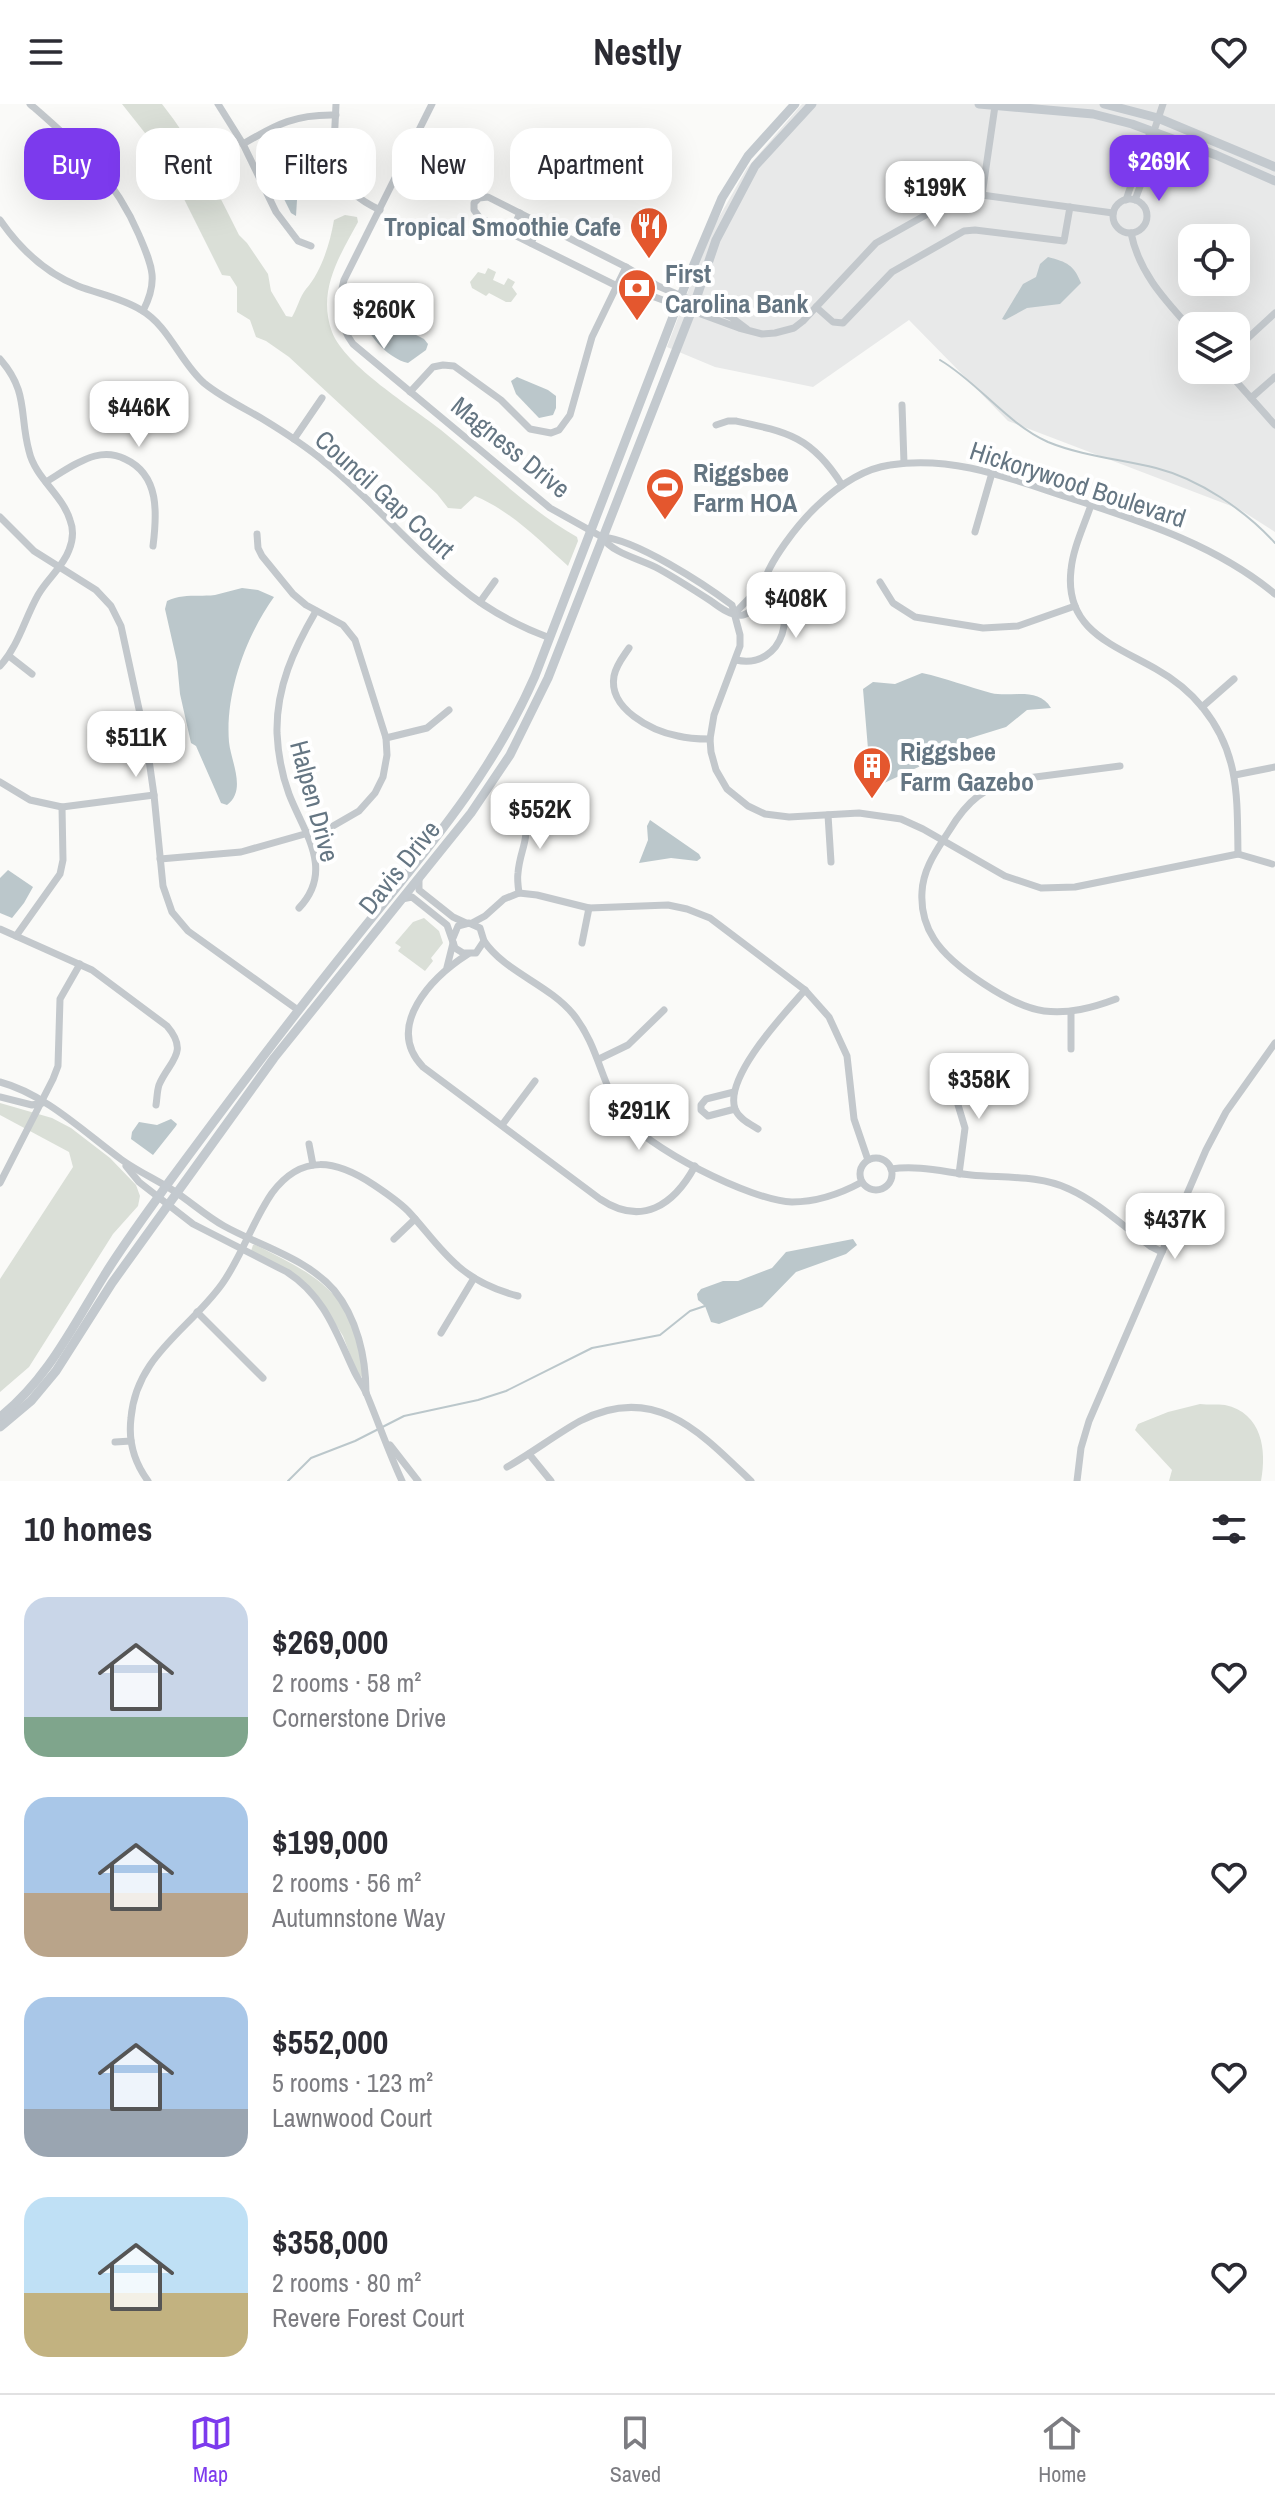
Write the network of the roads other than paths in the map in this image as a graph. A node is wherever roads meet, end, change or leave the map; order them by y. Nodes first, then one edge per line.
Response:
1 (30, 104) edge
2 (218, 104) edge
3 (336, 104) edge
4 (432, 104) edge
5 (812, 104) edge
6 (979, 104) edge
7 (1104, 104) edge
8 (1163, 104) edge
9 (996, 105) edge
10 (792, 106) edge
11 (336, 115) junction
12 (1158, 118) junction
13 (1154, 131) junction
14 (243, 144) junction
15 (1275, 167) edge
16 (1275, 181) edge
17 (982, 195) junction
18 (1131, 200) junction
19 (1070, 207) junction
20 (380, 210) junction
21 (520, 213) junction
22 (1113, 213) junction
23 (0, 220) edge
24 (540, 224) junction
25 (511, 233) junction
26 (1131, 233) junction
27 (531, 243) junction
28 (311, 246) dead end
29 (626, 267) junction
30 (617, 286) junction
31 (680, 301) junction
32 (693, 307) junction
33 (816, 307) junction
34 (143, 311) junction
35 (1275, 313) edge
36 (1178, 315) edge
37 (1250, 336) edge
38 (0, 359) edge
39 (1275, 377) edge
40 (1238, 384) edge
41 (410, 392) junction
42 (322, 398) dead end
43 (1251, 398) junction
44 (902, 405) dead end
45 (716, 425) dead end
46 (1275, 425) edge
47 (294, 439) junction
48 (904, 463) junction
49 (992, 473) junction
50 (46, 482) junction
51 (842, 485) junction
52 (1091, 505) junction
53 (0, 517) edge
54 (591, 532) junction
55 (975, 532) dead end
56 (257, 534) dead end
57 (602, 537) junction
58 (153, 546) dead end
59 (60, 567) junction
60 (495, 581) dead end
61 (880, 582) dead end
62 (763, 584) junction
63 (1275, 594) edge
64 (480, 602) junction
65 (1075, 606) junction
66 (316, 611) junction
67 (735, 613) junction
68 (550, 638) junction
69 (629, 648) dead end
70 (9, 656) junction
71 (736, 660) junction
72 (0, 666) edge
73 (32, 674) dead end
74 (1234, 679) dead end
75 (1202, 707) junction
76 (449, 710) dead end
77 (386, 738) junction
78 (710, 739) junction
79 (1120, 766) dead end
80 (1275, 767) edge
81 (1235, 775) junction
82 (0, 782) edge
83 (154, 795) junction
84 (62, 807) junction
85 (523, 814) dead end
86 (828, 815) junction
87 (307, 833) junction
88 (943, 840) junction
89 (1238, 854) junction
90 (160, 859) junction
91 (831, 862) dead end
92 (1272, 864) dead end
93 (419, 878) junction
94 (519, 893) junction
95 (402, 899) junction
96 (299, 908) dead end
97 (589, 908) junction
98 (485, 916) junction
99 (469, 923) junction
100 (0, 929) edge
101 (16, 936) junction
102 (483, 937) junction
103 (453, 940) junction
104 (582, 943) dead end
105 (472, 954) junction
106 (493, 954) junction
107 (80, 964) junction
108 (447, 967) junction
109 (805, 990) junction
110 (1116, 999) dead end
111 (298, 1010) junction
112 (664, 1010) dead end
113 (1071, 1012) junction
114 (1275, 1043) edge
115 (1071, 1049) dead end
116 (599, 1059) junction
117 (955, 1064) dead end
118 (535, 1081) dead end
119 (0, 1082) edge
120 (734, 1092) junction
121 (0, 1097) edge
122 (42, 1103) junction
123 (156, 1105) dead end
124 (735, 1109) junction
125 (502, 1125) junction
126 (758, 1129) dead end
127 (309, 1144) dead end
128 (868, 1160) junction
129 (123, 1161) junction
130 (313, 1165) junction
131 (695, 1166) junction
132 (891, 1169) junction
133 (959, 1174) junction
134 (862, 1182) junction
135 (0, 1183) edge
136 (166, 1186) junction
137 (176, 1192) junction
138 (158, 1197) junction
139 (167, 1204) junction
140 (415, 1219) junction
141 (247, 1237) junction
142 (394, 1239) dead end
143 (241, 1249) junction
144 (1162, 1252) junction
145 (474, 1278) junction
146 (518, 1296) dead end
147 (197, 1312) junction
148 (441, 1333) dead end
149 (263, 1378) dead end
150 (366, 1393) junction
151 (0, 1417) edge
152 (0, 1427) edge
153 (382, 1434) junction
154 (131, 1441) junction
155 (115, 1442) dead end
156 (529, 1454) junction
157 (507, 1467) dead end
158 (148, 1481) edge
159 (402, 1481) edge
160 (418, 1481) edge
161 (551, 1481) edge
162 (751, 1481) edge
163 (1077, 1481) edge

1 - 34 street
2 - 14 street
3 - 11 street
4 - 20 street, Magness Drive
5 - 32 main road, Davis Drive
6 - 9 main road
7 - 12 main road
8 - 12 street
9 - 13 main road
9 - 17 street
10 - 31 main road, Davis Drive
11 - 14 street
11 - 20 street
12 - 13 street
12 - 15 main road
13 - 16 main road
13 - 18 street
14 - 28 street
17 - 19 street
17 - 33 street
18 - 22 street
18 - 26 street
19 - 22 street
19 - 33 street
20 - 41 street, Magness Drive
21 - 24 street
21 - 25 street
21 - 25 street
22 - 26 street
23 - 34 street, Council Gap Court
24 - 27 street
24 - 29 street
25 - 27 street
26 - 36 street
27 - 30 street
29 - 30 street
29 - 31 street
30 - 31 street
30 - 41 street
31 - 32 street
31 - 54 main road, Davis Drive
32 - 33 street
32 - 57 main road, Davis Drive
34 - 47 street, Council Gap Court
35 - 37 street
38 - 50 street
39 - 43 street
40 - 43 street
41 - 54 street, Magness Drive
42 - 47 street
43 - 46 street
44 - 48 street
45 - 51 street
47 - 64 street, Council Gap Court
48 - 49 street, Hickorywood Boulevard
48 - 51 street, Hickorywood Boulevard
49 - 52 street, Hickorywood Boulevard
49 - 55 street
50 - 58 street
50 - 59 street
51 - 62 street, Hickorywood Boulevard
52 - 63 street, Hickorywood Boulevard
52 - 65 street
53 - 59 street
54 - 57 street, Magness Drive
54 - 68 main road, Davis Drive
56 - 66 street
57 - 67 street, Magness Drive
57 - 93 main road, Davis Drive
59 - 70 street
59 - 83 street
60 - 64 street
61 - 65 street
62 - 67 street, Hickorywood Boulevard
62 - 71 street
64 - 68 street, Council Gap Court
65 - 75 street
66 - 77 street
66 - 87 street, Halpen Drive
67 - 71 street
68 - 111 main road, Davis Drive
69 - 78 street
70 - 72 street
70 - 73 street
71 - 78 street
74 - 75 street
75 - 81 street
76 - 77 street
77 - 87 street
78 - 86 street
79 - 88 street
80 - 81 street
81 - 89 street
82 - 84 street
83 - 84 street
83 - 90 street
84 - 101 street
85 - 94 street
86 - 88 street
86 - 91 street
87 - 90 street
87 - 96 street, Halpen Drive
88 - 89 street
88 - 113 street
89 - 92 street
90 - 111 street
93 - 95 main road, Davis Drive
93 - 99 street
94 - 97 street
94 - 98 street
95 - 103 street
95 - 137 main road, Davis Drive
97 - 104 street
97 - 109 street
98 - 99 street
98 - 102 street
99 - 102 street
99 - 103 street
100 - 101 street
101 - 107 street
102 - 105 street
102 - 106 street
103 - 105 street
103 - 108 street
105 - 106 street
105 - 108 street
106 - 116 street
107 - 122 street
107 - 123 street
108 - 125 street
109 - 120 street
109 - 128 street
110 - 113 street
111 - 136 main road, Davis Drive
112 - 116 street
113 - 115 street
114 - 144 street
116 - 131 street
117 - 133 street
118 - 125 street
119 - 122 street
120 - 124 street
120 - 124 street
121 - 122 street
122 - 129 street
122 - 135 street
124 - 126 street
125 - 131 street
127 - 130 street
128 - 132 street
128 - 134 street
129 - 136 street
129 - 138 street
130 - 140 street
130 - 141 street
131 - 134 street
132 - 133 street
132 - 134 street
133 - 144 street
136 - 137 street
136 - 138 main road, Davis Drive
137 - 139 main road, Davis Drive
137 - 141 street
138 - 139 street
138 - 151 main road, Davis Drive
139 - 143 street
139 - 152 main road, Davis Drive
140 - 142 street
140 - 145 street
141 - 143 street
141 - 150 street
143 - 147 street
143 - 150 street
144 - 163 street
145 - 146 street
145 - 148 street
147 - 149 street
147 - 154 street
150 - 153 street
153 - 159 street
153 - 160 street
154 - 155 street
154 - 158 street
156 - 157 street
156 - 161 street
156 - 162 street

